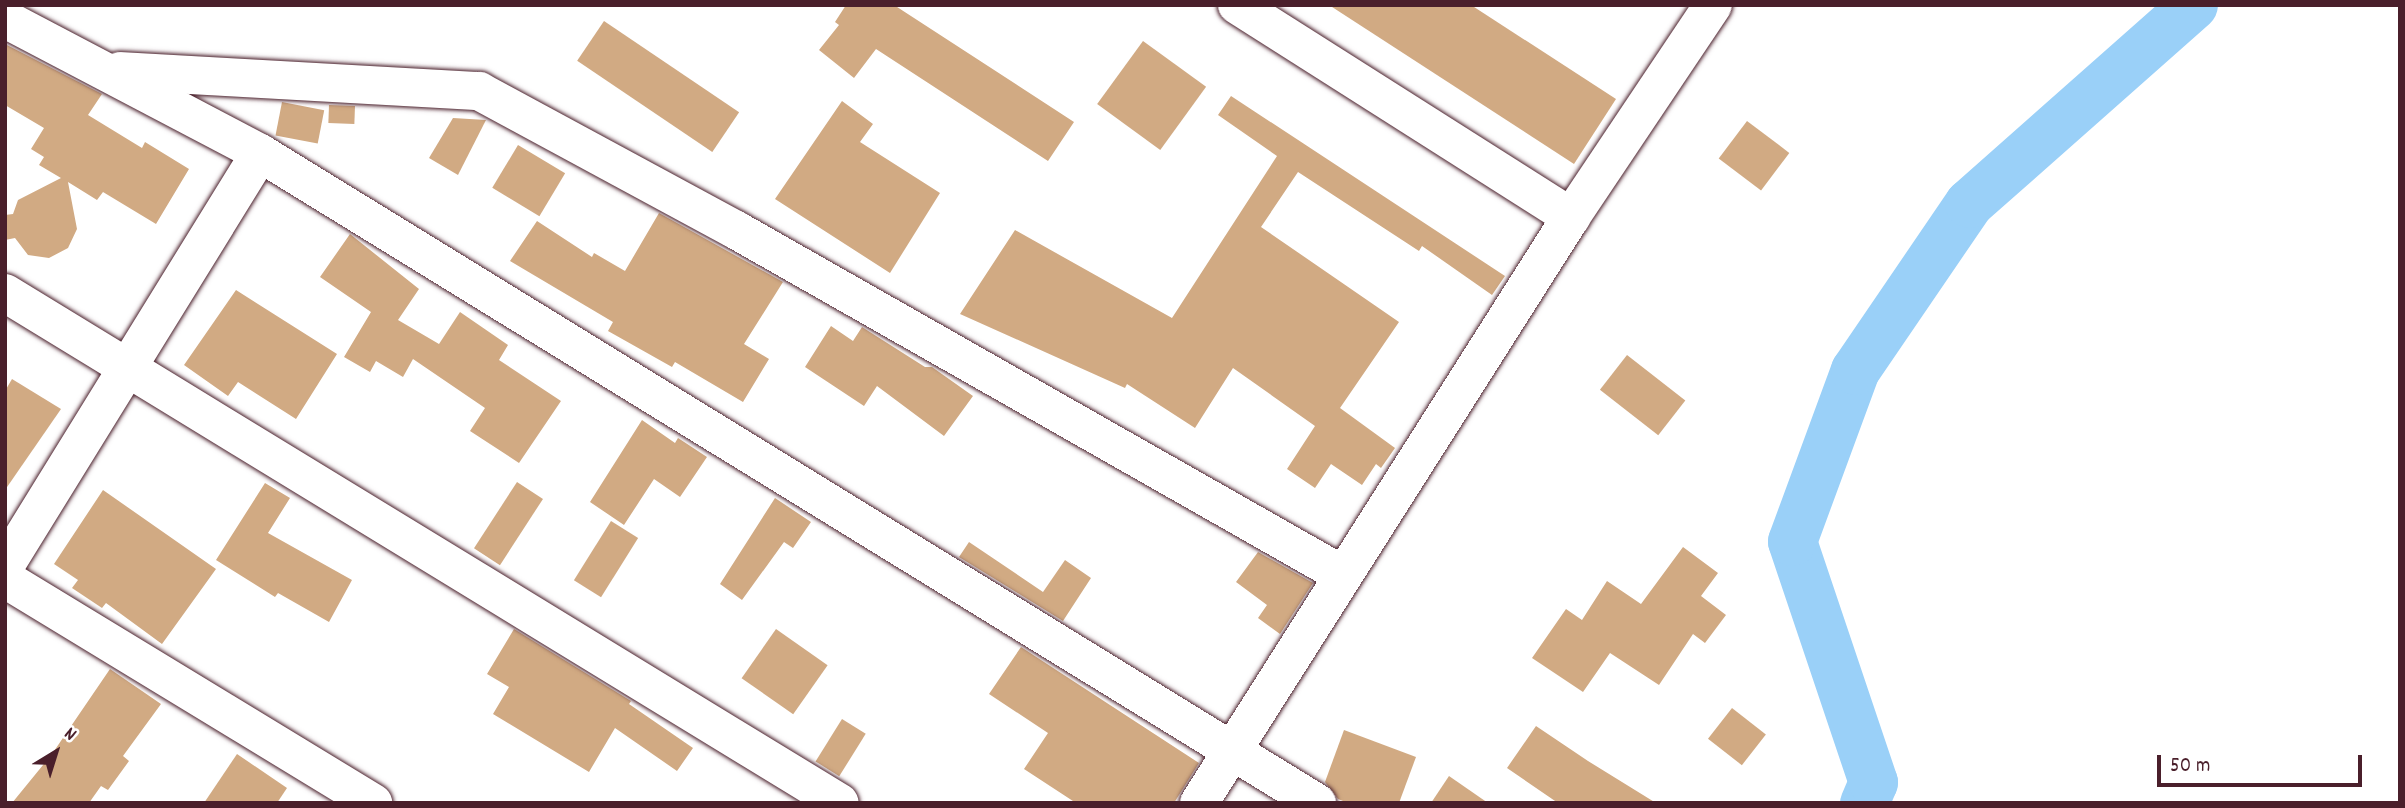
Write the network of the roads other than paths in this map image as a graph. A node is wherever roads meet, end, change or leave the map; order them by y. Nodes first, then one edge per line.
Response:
1 (1237, 5) edge
2 (1713, 5) edge
3 (5, 19) edge
4 (107, 71) junction
5 (260, 153) junction
6 (1571, 217) junction
7 (5, 293) edge
8 (127, 367) junction
9 (5, 566) edge
10 (1343, 575) junction
11 (5, 579) edge
12 (1232, 751) junction
13 (373, 803) edge
14 (840, 803) edge
15 (1199, 803) edge
16 (1317, 803) edge

1 - 6 street
2 - 6 street
3 - 4 street
4 - 5 street
4 - 10 street
5 - 8 street
5 - 12 street
6 - 10 street
7 - 8 street
8 - 9 street
8 - 14 street
10 - 12 street
11 - 13 street
12 - 15 street
12 - 16 street

